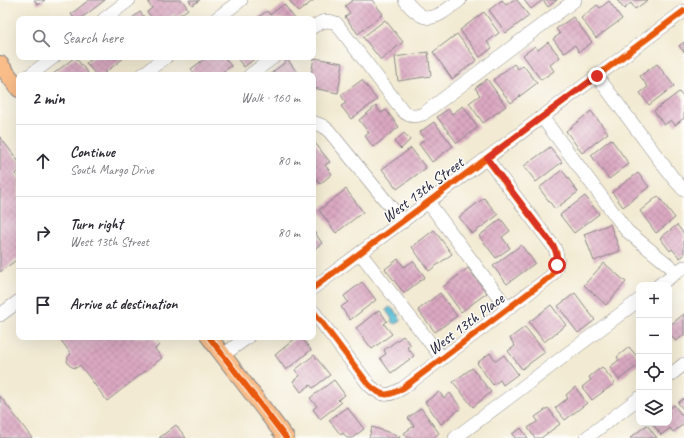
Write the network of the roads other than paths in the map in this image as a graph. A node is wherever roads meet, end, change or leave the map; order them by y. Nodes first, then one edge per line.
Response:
1 (129, 0) edge
2 (241, 0) edge
3 (405, 0) edge
4 (460, 0) edge
5 (575, 0) edge
6 (684, 12) edge
7 (108, 16) edge
8 (220, 16) edge
9 (316, 25) edge
10 (50, 60) edge
11 (162, 60) edge
12 (270, 60) edge
13 (0, 64) edge
14 (34, 72) edge
15 (146, 72) edge
16 (254, 72) edge
17 (597, 76) junction
18 (16, 84) edge
19 (542, 117) junction
20 (316, 123) edge
21 (487, 158) junction
22 (684, 190) edge
23 (428, 202) junction
24 (403, 222) junction
25 (360, 253) junction
26 (681, 269) edge
27 (663, 282) edge
28 (316, 286) edge
29 (16, 302) edge
30 (636, 302) edge
31 (508, 309) junction
32 (0, 315) edge
33 (316, 315) edge
34 (212, 340) edge
35 (244, 340) edge
36 (223, 355) junction
37 (442, 358) junction
38 (684, 364) edge
39 (672, 374) edge
40 (636, 400) edge
41 (286, 438) edge
42 (455, 438) edge
43 (586, 438) edge

1 - 7 street
2 - 8 street
3 - 4 street
5 - 9 street
6 - 17 street, West 13th Street
10 - 14 street
11 - 15 street
12 - 16 street
13 - 18 main road
17 - 19 street, West 13th Street
17 - 22 street
19 - 21 street, West 13th Street
19 - 26 street
20 - 24 street
21 - 23 street, West 13th Street
21 - 31 street, West 13th Place
23 - 24 street, West 13th Street
23 - 31 street
24 - 25 street, West 13th Street
25 - 28 street, West 13th Street
25 - 37 street
26 - 27 street
29 - 32 street
30 - 42 street
31 - 37 street, West 13th Place
33 - 37 street, West 13th Place
34 - 36 main road
35 - 36 street
36 - 41 main road
38 - 39 street
40 - 43 street

